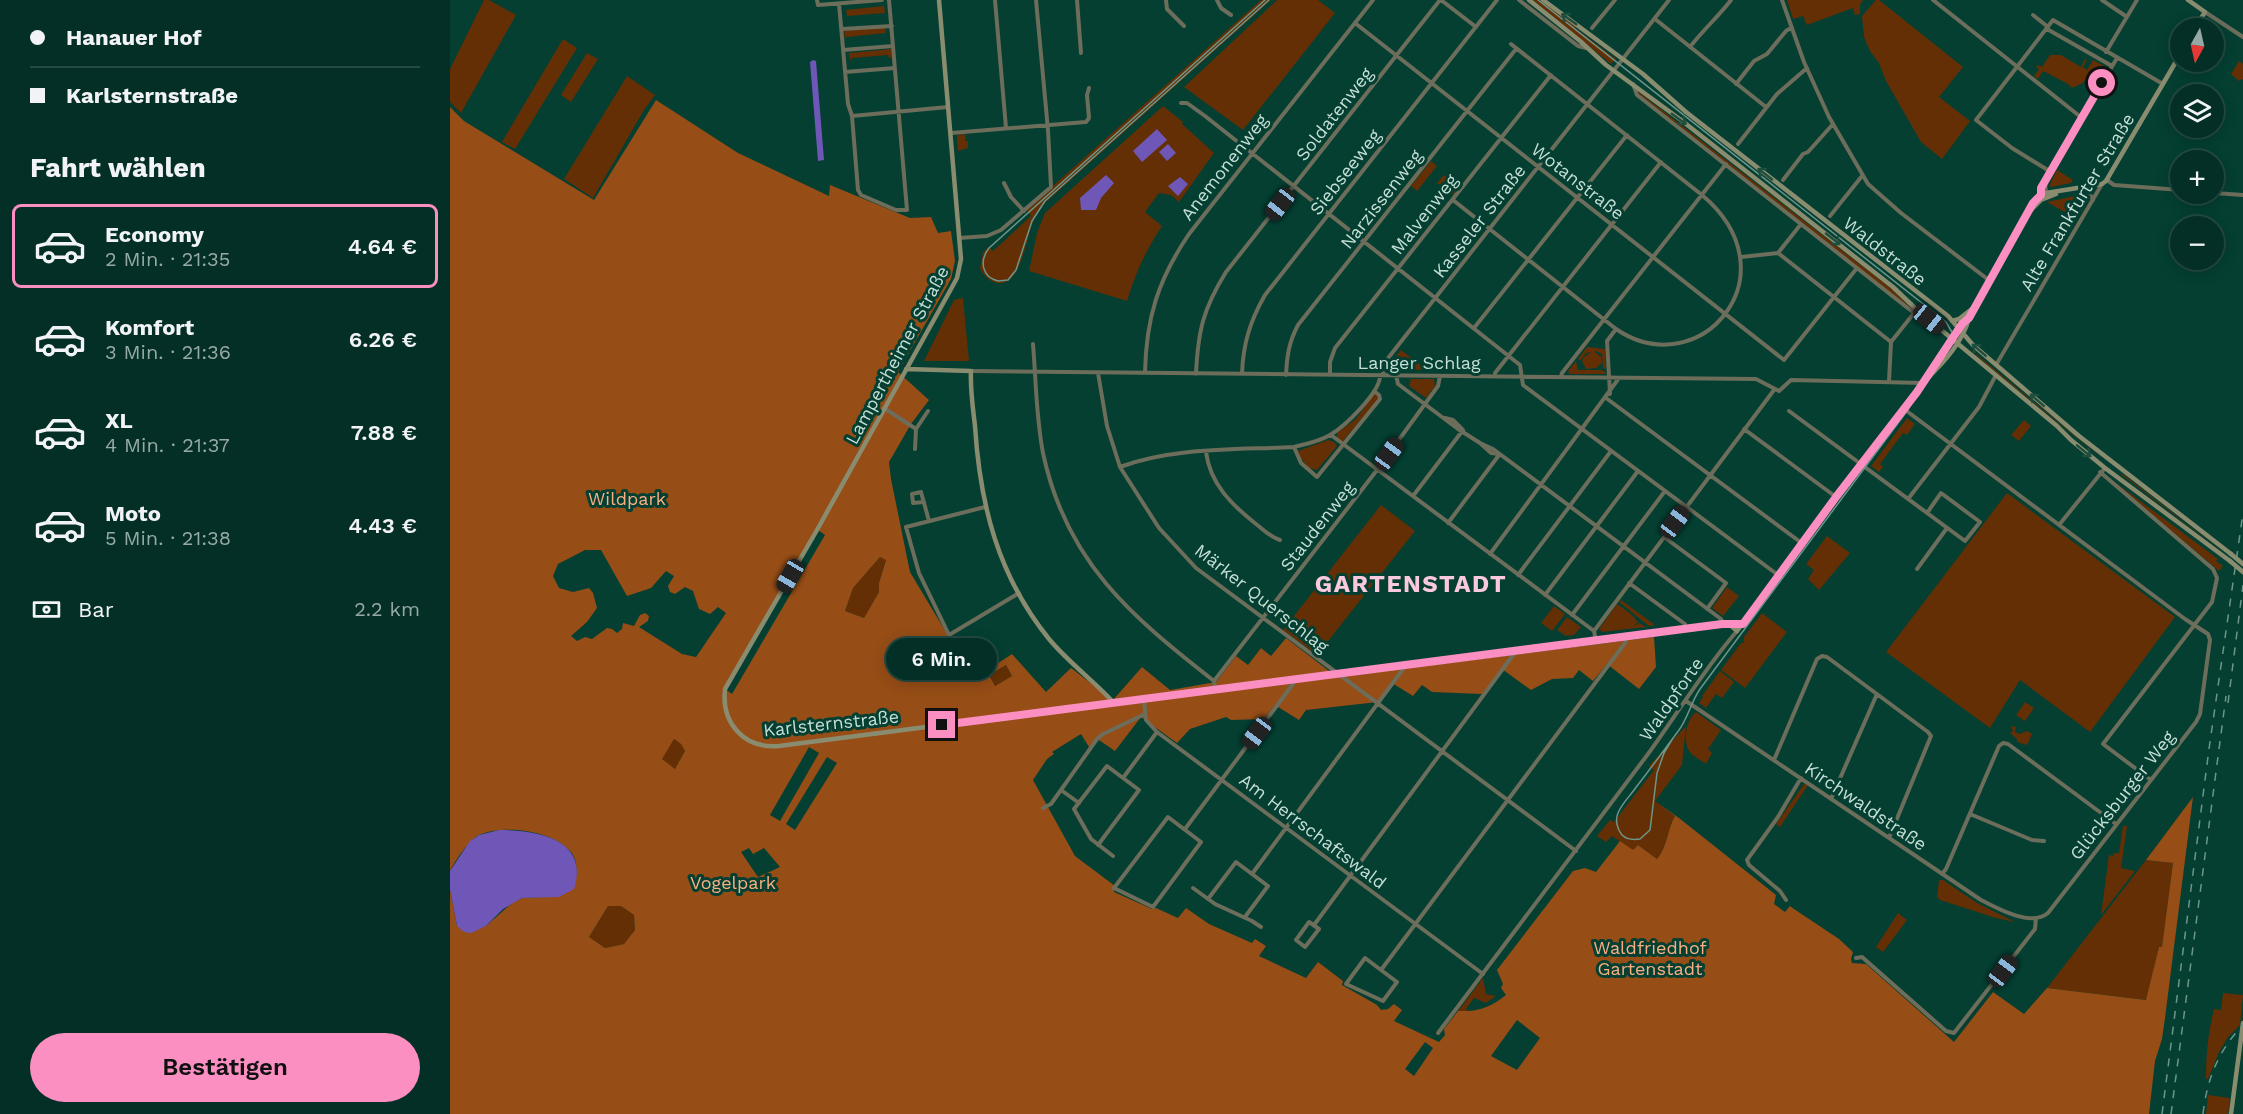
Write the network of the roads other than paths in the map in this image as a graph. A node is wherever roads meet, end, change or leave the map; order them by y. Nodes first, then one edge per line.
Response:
1 (882, 0) edge
2 (889, 0) edge
3 (939, 0) edge
4 (995, 0) edge
5 (1035, 0) edge
6 (1077, 0) edge
7 (1166, 0) edge
8 (1217, 0) edge
9 (1373, 0) edge
10 (1441, 0) edge
11 (1497, 0) edge
12 (1519, 0) edge
13 (1529, 0) edge
14 (1543, 0) edge
15 (1615, 0) edge
16 (1669, 0) edge
17 (1731, 0) edge
18 (1782, 0) edge
19 (1933, 0) edge
20 (2102, 0) edge
21 (2137, 0) edge
22 (2188, 0) edge
23 (817, 3) edge
24 (839, 4) junction
25 (2205, 12) junction
26 (1231, 15) dead end
27 (2032, 15) dead end
28 (2127, 17) junction
29 (2201, 18) edge
30 (1655, 19) junction
31 (1355, 23) junction
32 (892, 26) junction
33 (1184, 26) dead end
34 (1476, 27) junction
35 (1592, 28) dead end
36 (1791, 28) junction
37 (2047, 28) junction
38 (842, 29) junction
39 (2243, 37) edge
40 (1511, 44) dead end
41 (893, 46) junction
42 (1690, 47) junction
43 (1516, 48) junction
44 (1587, 48) junction
45 (843, 50) junction
46 (2106, 52) junction
47 (1081, 53) dead end
48 (1397, 56) junction
49 (2116, 58) junction
50 (1623, 60) junction
51 (2112, 66) junction
52 (2017, 67) junction
53 (895, 68) junction
54 (1807, 68) junction
55 (1614, 71) junction
56 (845, 72) junction
57 (2170, 72) edge
58 (1551, 75) junction
59 (1432, 84) junction
60 (1633, 84) junction
61 (1737, 84) junction
62 (2163, 84) junction
63 (1089, 88) dead end
64 (1181, 103) dead end
65 (1588, 105) junction
66 (948, 107) junction
67 (1766, 107) junction
68 (900, 111) junction
69 (1467, 111) junction
70 (852, 116) junction
71 (2082, 118) junction
72 (1833, 124) junction
73 (1047, 125) junction
74 (1006, 129) junction
75 (951, 133) junction
76 (1626, 135) junction
77 (1502, 137) junction
78 (1738, 144) dead end
79 (1252, 153) junction
80 (1661, 162) junction
81 (1726, 165) junction
82 (1539, 167) junction
83 (2050, 172) junction
84 (1862, 176) junction
85 (1783, 180) dead end
86 (2107, 180) junction
87 (1004, 183) dead end
88 (2102, 184) junction
89 (1293, 187) junction
90 (2081, 188) junction
91 (2170, 189) edge
92 (2224, 194) edge
93 (1702, 195) junction
94 (2044, 195) junction
95 (2243, 195) edge
96 (1577, 198) junction
97 (1453, 200) junction
98 (2093, 201) junction
99 (1024, 211) junction
100 (1329, 214) junction
101 (1830, 216) dead end
102 (1801, 224) junction
103 (1612, 225) junction
104 (1490, 229) junction
105 (959, 238) junction
106 (1364, 242) junction
107 (1778, 253) junction
108 (1653, 257) junction
109 (1741, 257) junction
110 (1528, 259) junction
111 (1857, 268) junction
112 (1398, 269) junction
113 (1990, 280) junction
114 (1564, 287) junction
115 (1834, 297) junction
116 (1436, 298) junction
117 (1976, 307) junction
118 (1725, 314) junction
119 (1969, 318) junction
120 (1604, 320) junction
121 (1952, 321) junction
122 (1474, 328) junction
123 (1616, 329) junction
124 (1959, 330) junction
125 (1963, 335) junction
126 (1953, 339) junction
127 (1891, 342) junction
128 (1958, 343) junction
129 (1033, 344) dead end
130 (1509, 356) junction
131 (1996, 365) junction
132 (906, 369) junction
133 (971, 371) junction
134 (1035, 372) junction
135 (1098, 373) junction
136 (1145, 373) junction
137 (1495, 373) dead end
138 (1196, 374) junction
139 (1242, 374) junction
140 (1286, 375) junction
141 (1330, 375) junction
142 (1382, 375) junction
143 (1396, 375) junction
144 (1996, 375) junction
145 (1440, 376) junction
146 (1521, 377) junction
147 (1561, 377) junction
148 (1609, 378) junction
149 (1619, 378) junction
150 (1890, 381) junction
151 (1925, 381) junction
152 (1774, 390) junction
153 (1374, 391) junction
154 (1610, 394) junction
155 (1606, 398) junction
156 (1426, 404) junction
157 (884, 408) junction
158 (1904, 409) junction
159 (928, 411) dead end
160 (1789, 411) dead end
161 (916, 429) junction
162 (1744, 429) junction
163 (1462, 430) junction
164 (1583, 430) junction
165 (1331, 435) junction
166 (1343, 444) junction
167 (1950, 444) junction
168 (1294, 447) junction
169 (915, 449) dead end
170 (1611, 451) junction
171 (1206, 452) junction
172 (1500, 454) junction
173 (1862, 465) junction
174 (1120, 467) junction
175 (1377, 470) junction
176 (2103, 470) junction
177 (1638, 471) junction
178 (1710, 476) junction
179 (1541, 485) junction
180 (1665, 491) junction
181 (1413, 496) junction
182 (1836, 497) junction
183 (1908, 499) junction
184 (924, 502) dead end
185 (1570, 506) junction
186 (985, 507) junction
187 (1686, 507) junction
188 (1927, 513) junction
189 (929, 521) junction
190 (1448, 523) junction
191 (2059, 525) junction
192 (1596, 526) junction
193 (1947, 528) junction
194 (1664, 537) junction
195 (1280, 540) dead end
196 (1803, 544) junction
197 (1624, 547) junction
198 (1490, 554) junction
199 (1645, 562) junction
200 (2243, 564) edge
201 (1917, 569) dead end
202 (2243, 572) edge
203 (1518, 575) junction
204 (1778, 575) junction
205 (1629, 583) junction
206 (1019, 593) junction
207 (1545, 595) junction
208 (1707, 609) junction
209 (1572, 615) junction
210 (1263, 617) junction
211 (1725, 624) junction
212 (1743, 624) junction
213 (2194, 625) junction
214 (1686, 629) junction
215 (1594, 631) junction
216 (1737, 631) junction
217 (1626, 637) junction
218 (1596, 641) junction
219 (1516, 651) junction
220 (1406, 665) junction
221 (1339, 674) junction
222 (1296, 680) junction
223 (1214, 681) junction
224 (725, 689) joint
225 (1215, 691) junction
226 (1877, 694) junction
227 (1144, 700) junction
228 (1686, 700) junction
229 (1114, 703) junction
230 (1379, 704) junction
231 (1145, 714) junction
232 (1157, 732) junction
233 (1443, 752) junction
234 (1774, 760) junction
235 (1123, 778) junction
236 (1801, 778) junction
237 (1222, 780) junction
238 (2151, 780) junction
239 (1060, 790) junction
240 (1831, 799) junction
241 (1508, 800) junction
242 (1079, 803) junction
243 (1043, 808) dead end
244 (1970, 814) junction
245 (2116, 824) junction
246 (1287, 828) junction
247 (1185, 829) junction
248 (1889, 838) junction
249 (2044, 842) dead end
250 (1098, 845) junction
251 (1576, 850) junction
252 (1113, 856) dead end
253 (1252, 874) junction
254 (1942, 874) junction
255 (1351, 876) junction
256 (1193, 888) dead end
257 (1208, 899) junction
258 (1786, 900) dead end
259 (1245, 917) junction
260 (2036, 918) junction
261 (1416, 924) junction
262 (1314, 926) junction
263 (1261, 927) dead end
264 (1856, 958) dead end
265 (1381, 970) junction
266 (1483, 974) junction
267 (2243, 1023) edge
268 (1438, 1033) dead end
269 (2232, 1114) edge

1 - 24 street
2 - 32 street
3 - 66 street, Lampertheimer Straße
4 - 74 street
5 - 73 street
6 - 47 street
7 - 33 street
8 - 26 street
9 - 31 street, Anemonenweg
10 - 34 street
10 - 48 street, Soldatenweg
11 - 34 street, Siebseeweg
12 - 44 street, Waldstraße
13 - 44 street, Waldstraße
50 -> 14 street, Waldstraße
15 - 35 street
16 - 30 street, Kasseler Straße
17 - 42 street
18 - 36 street
19 - 52 street
20 - 28 street
21 - 28 street
22 - 25 street
23 - 24 street
24 - 38 street
25 - 29 street
25 - 39 street
27 - 37 street
28 - 46 street
30 - 42 street
30 - 50 street, Kasseler Straße
31 - 48 street, Wotanstraße
31 - 79 street, Anemonenweg
32 - 38 street
32 - 41 street
34 - 59 street, Siebseeweg
36 - 54 street
36 - 61 street
37 - 46 street
37 - 51 street
37 - 52 street
38 - 45 street
40 - 43 street
41 - 45 street
41 - 53 street
42 - 61 street
43 - 58 street
43 - 69 street, Narzissenweg
44 - 55 street, Waldstraße
45 - 56 street
46 - 49 street
48 - 59 street, Wotanstraße
48 - 89 street, Soldatenweg
49 - 51 street
49 - 62 street
50 - 55 street, Kasseler Straße
121 -> 50 street, Waldstraße
51 - 71 street
52 - 71 street
52 - 83 street
53 - 56 street
53 - 68 street
54 - 67 street
54 - 72 street
55 - 60 street, Waldstraße
55 - 65 street, Kasseler Straße
56 - 70 street
57 - 62 street, Alte Frankfurter Straße
58 - 65 street
58 - 77 street, Malvenweg
59 - 69 street, Wotanstraße
59 - 100 street, Siebseeweg
60 - 81 street, Waldstraße
60 -> 126 street, Waldstraße
61 - 67 street
62 - 86 street, Alte Frankfurter Straße
63 - 73 street
64 - 79 street
65 - 76 street
65 - 82 street, Kasseler Straße
66 - 68 street
66 - 75 street, Lampertheimer Straße
67 - 78 street
68 - 70 street
68 - 70 street
69 - 77 street, Wotanstraße
69 - 106 street, Narzissenweg
71 - 83 street
72 - 84 street
72 - 85 street
73 - 74 street
73 - 99 street
74 - 75 street
75 - 105 street, Lampertheimer Straße
76 - 80 street
76 - 96 street
77 - 82 street, Wotanstraße
77 - 97 street, Malvenweg
79 - 89 street
79 - 136 street, Anemonenweg
80 - 93 street
80 - 103 street
81 - 93 street
81 - 102 street, Waldstraße
82 - 96 street, Wotanstraße
82 - 104 street, Kasseler Straße
83 - 94 street
84 - 101 street
84 - 113 street
86 - 88 street, Alte Frankfurter Straße
86 - 91 street
87 - 99 street
88 - 90 street
88 - 98 street, Alte Frankfurter Straße
89 - 100 street
89 - 138 street, Soldatenweg
90 - 94 street
90 - 98 street
92 - 95 street
93 - 108 street
93 - 109 street
94 - 113 street
96 - 103 street, Wotanstraße
96 - 110 street
97 - 104 street
97 - 112 street, Malvenweg
98 - 131 street, Alte Frankfurter Straße
99 - 105 street
100 - 106 street
100 - 139 street, Siebseeweg
102 - 107 street
102 - 111 street, Waldstraße
103 - 108 street, Wotanstraße
103 - 114 street
104 - 110 street
104 - 116 street, Kasseler Straße
105 - 132 street, Lampertheimer Straße
106 - 112 street
106 - 140 street, Narzissenweg
107 - 109 street
107 - 115 street
108 - 118 street, Wotanstraße
108 - 120 street
109 - 118 street
110 - 114 street
110 - 122 street
111 - 115 street
111 - 127 street, Waldstraße
112 - 116 street
112 - 141 street, Malvenweg
113 - 117 street
114 - 120 street
114 - 130 street
115 - 118 street, Wotanstraße
115 - 127 street
116 - 122 street
116 - 142 street, Kasseler Straße
117 - 119 street
117 - 121 street
118 - 123 street
119 - 124 street, Waldpforte
119 - 125 street, Waldpforte
120 - 123 street
120 - 147 street
121 - 124 street, Waldstraße
122 - 130 street
123 - 148 street
124 - 125 street, Waldstraße
124 - 126 street, Waldpforte
125 - 128 street, Waldpforte
131 -> 125 street, Waldstraße
126 - 128 street, Waldstraße
126 - 151 street, Waldpforte
127 - 150 street
128 - 144 street, Waldstraße
128 - 151 street, Waldpforte
129 - 134 street
130 - 137 street
130 - 146 street
200 -> 131 street, Waldstraße, bridge
132 - 133 street, Langer Schlag
132 - 157 street, Lampertheimer Straße
133 - 134 street, Langer Schlag
133 - 186 street
134 - 135 street, Langer Schlag
134 - 223 street
135 - 136 street, Langer Schlag
135 - 174 street, Märker Querschlag
136 - 138 street, Langer Schlag
138 - 139 street, Langer Schlag
139 - 140 street, Langer Schlag
140 - 141 street, Langer Schlag
141 - 142 street, Langer Schlag
142 - 143 street, Langer Schlag
142 - 153 street, Kasseler Straße
143 - 145 street, Langer Schlag
143 - 156 street
144 - 167 street
144 -> 176 street, Waldstraße
145 - 146 street, Langer Schlag
145 - 156 street, Staudenweg
146 - 147 street, Langer Schlag
146 - 164 street
147 - 148 street, Langer Schlag
148 - 149 street, Langer Schlag
148 - 154 street
149 - 152 street, Langer Schlag
149 - 154 street
150 - 151 street
150 - 152 street
151 - 158 street, Waldpforte
152 - 162 street
153 - 165 street
153 - 166 street
154 - 155 street
155 - 164 street
155 - 178 street
156 - 163 street
156 - 175 street, Staudenweg
157 - 161 street
157 - 224 street, Lampertheimer Straße
158 - 167 street
158 - 173 street, Waldpforte
159 - 161 street
160 - 173 street
161 - 169 street
162 - 178 street
162 - 182 street
163 - 172 street
163 - 181 street
164 - 170 street
164 - 179 street
165 - 166 street
165 - 168 street
166 - 168 street
166 - 175 street
167 - 183 street
167 - 191 street
168 - 171 street
170 - 177 street
170 - 185 street
171 - 174 street
171 - 195 street
172 - 179 street
172 - 190 street
173 - 182 street, Waldpforte
173 - 183 street
174 - 210 street, Märker Querschlag
175 - 181 street
175 - 210 street, Staudenweg
176 - 191 street
176 - 202 street, Waldstraße, bridge
176 - 213 street
177 - 180 street
177 - 192 street
178 - 187 street
178 - 196 street
179 - 185 street
179 - 198 street
180 - 187 street
180 - 197 street
181 - 190 street
182 - 196 street, Waldpforte
183 - 188 street
184 - 189 street
185 - 192 street
185 - 203 street
186 - 189 street
186 - 206 street
187 - 194 street
187 - 204 street
188 - 193 street
188 - 193 street
189 - 206 street
190 - 198 street
191 - 213 street
192 - 197 street
192 - 207 street
193 - 201 street
194 - 199 street
194 - 208 street
196 - 204 street, Waldpforte
197 - 199 street
197 - 209 street
198 - 203 street
199 - 205 street
199 - 208 street
203 - 207 street
204 - 212 street, Waldpforte
205 - 214 street
205 - 215 street
206 - 229 street
207 - 209 street
208 - 211 street
209 - 215 street
210 - 221 street, Märker Querschlag
210 - 223 street, Staudenweg
211 - 212 street, Karlsternstraße
211 - 214 street, Karlsternstraße
211 - 216 street
212 - 216 street, Waldpforte
213 - 238 street, Glücksburger Weg
213 - 238 street
214 - 217 street, Karlsternstraße
215 - 218 street
216 - 228 street, Waldpforte
217 - 218 street, Karlsternstraße
217 - 241 street
218 - 219 street, Karlsternstraße
219 - 220 street, Karlsternstraße
219 - 233 street
220 - 221 street, Karlsternstraße
220 - 230 street
221 - 222 street, Karlsternstraße
221 - 230 street, Märker Querschlag
222 - 225 street, Karlsternstraße
222 - 237 street
223 - 225 street
224 - 229 street, Karlsternstraße
225 - 227 street, Karlsternstraße
226 - 234 street
226 - 240 street
226 - 248 street
227 - 229 street, Karlsternstraße
227 - 231 street, Am Herrschaftswald
228 - 234 street, Kirchwaldstraße
228 - 251 street, Waldpforte
230 - 233 street, Märker Querschlag
230 - 246 street
231 - 232 street, Am Herrschaftswald
231 - 239 street
232 - 235 street
232 - 237 street, Am Herrschaftswald
233 - 241 street, Märker Querschlag
233 - 255 street
234 - 236 street, Kirchwaldstraße
235 - 242 street
235 - 250 street
236 - 240 street, Kirchwaldstraße
236 - 258 street
237 - 246 street, Am Herrschaftswald
237 - 247 street
238 - 245 street, Glücksburger Weg
239 - 242 street
239 - 243 street
240 - 248 street, Kirchwaldstraße
241 - 251 street, Märker Querschlag
241 - 261 street
242 - 250 street
244 - 245 street
244 - 249 street
244 - 254 street
245 - 260 street, Glücksburger Weg
246 - 253 street
246 - 255 street, Am Herrschaftswald
247 - 247 street
248 - 254 street, Kirchwaldstraße
250 - 252 street
251 - 266 street, Waldpforte
253 - 257 street
253 - 259 street
254 - 260 street, Kirchwaldstraße
255 - 261 street, Am Herrschaftswald
255 - 262 street
256 - 257 street
257 - 259 street
259 - 263 street
260 - 264 street, Glücksburger Weg
261 - 265 street
261 - 266 street, Am Herrschaftswald
262 - 262 street
265 - 265 street
266 - 268 street, Waldpforte
267 - 269 street

